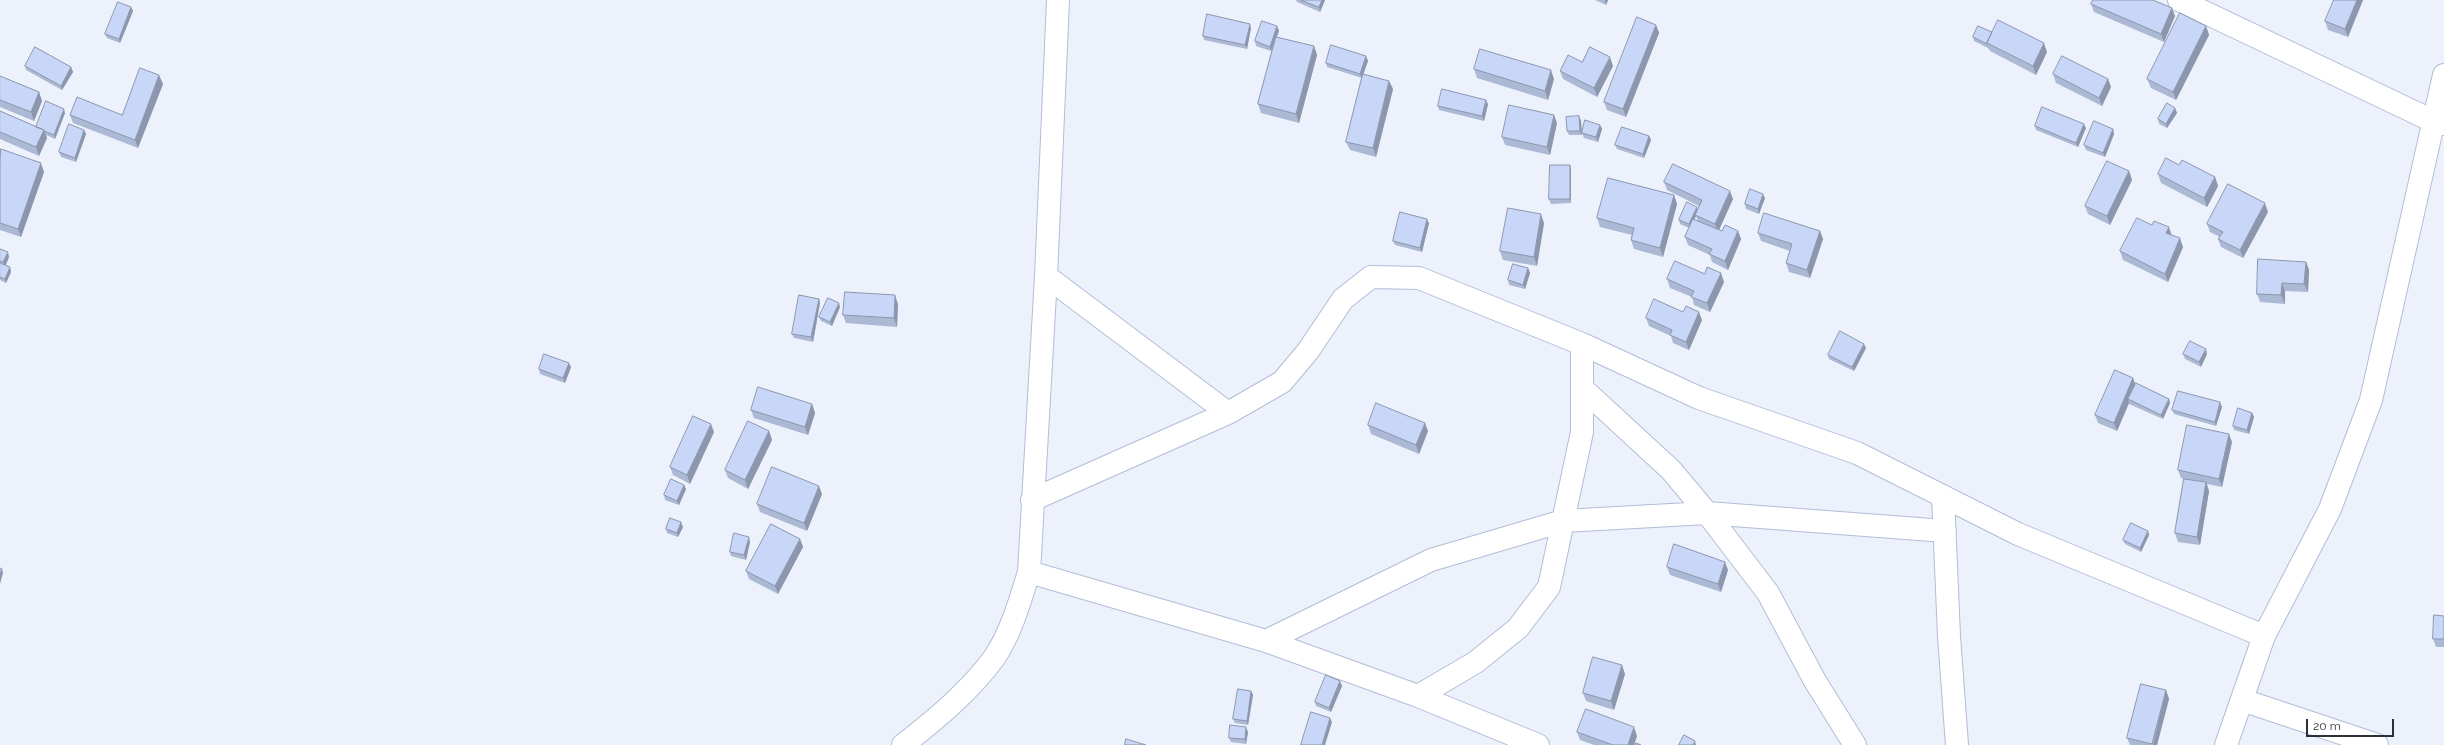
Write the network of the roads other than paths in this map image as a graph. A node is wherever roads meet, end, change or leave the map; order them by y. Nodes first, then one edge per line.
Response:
1 (1058, 0) edge
2 (2179, 0) edge
3 (2444, 75) edge
4 (2439, 123) edge
5 (1046, 276) junction
6 (1582, 344) junction
7 (1582, 388) junction
8 (1228, 413) junction
9 (1943, 496) junction
10 (1032, 500) junction
11 (1707, 513) junction
12 (1563, 521) junction
13 (1945, 531) junction
14 (1029, 572) junction
15 (2264, 636) junction
16 (1266, 641) junction
17 (1418, 696) junction
18 (2242, 700) junction
19 (904, 745) edge
20 (1538, 745) edge
21 (1855, 745) edge
22 (1957, 745) edge
23 (2226, 745) edge
24 (2377, 745) edge

1 - 5 street
2 - 4 street
3 - 4 street
4 - 15 street
5 - 8 street
5 - 10 street
6 - 7 street
6 - 8 street
6 - 9 street
7 - 11 street
7 - 12 street
8 - 10 street
9 - 13 street
9 - 15 street
10 - 14 street
11 - 12 street
11 - 13 street
11 - 21 street
12 - 16 street
12 - 17 street
13 - 22 street
14 - 16 street
14 - 19 street
15 - 18 street
16 - 17 street
17 - 20 street
18 - 23 street
18 - 24 street

